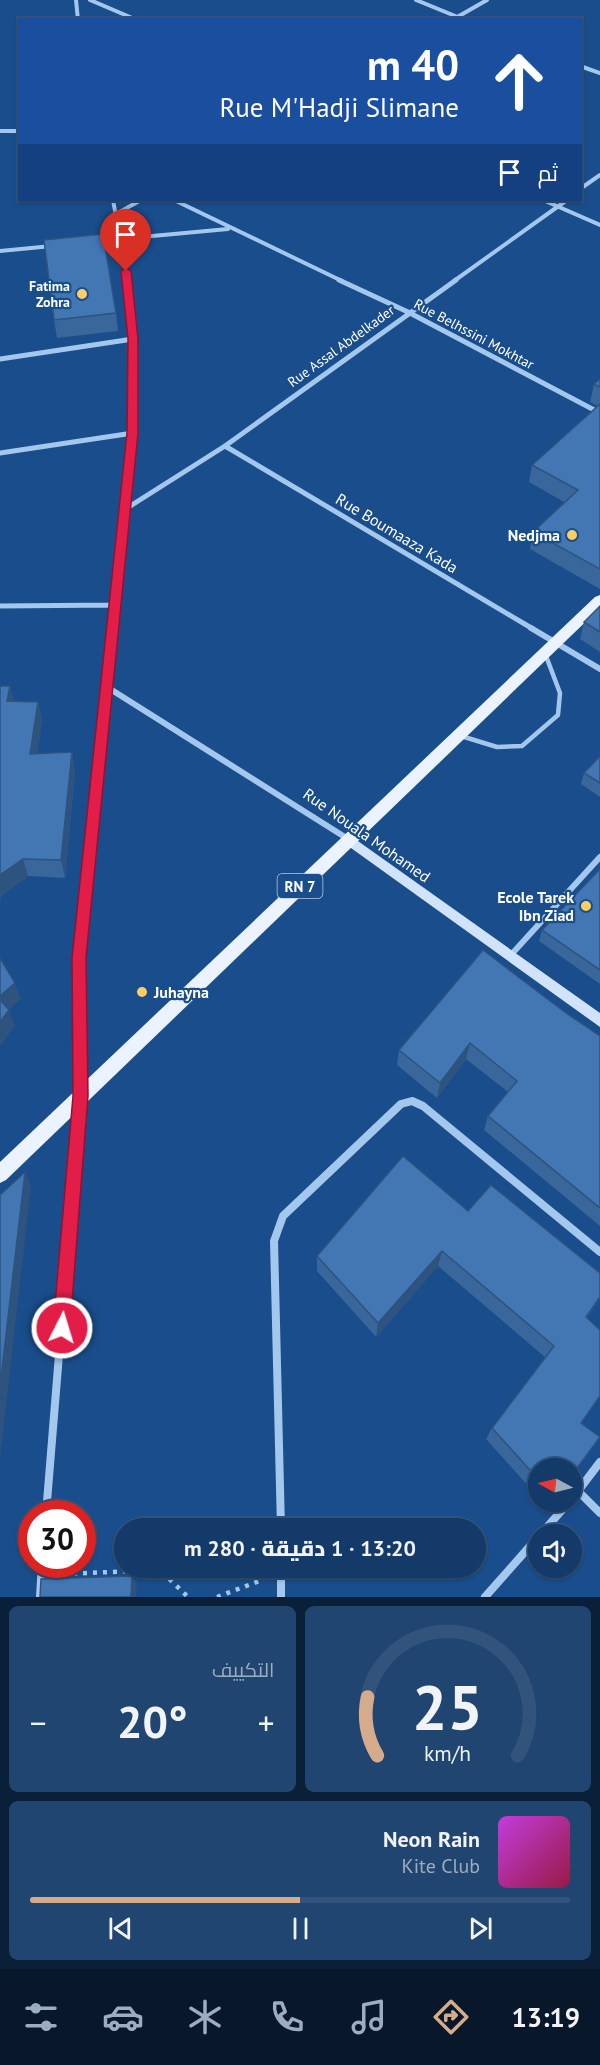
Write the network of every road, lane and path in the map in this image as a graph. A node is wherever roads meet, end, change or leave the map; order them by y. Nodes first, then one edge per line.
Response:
1 (76, 0) edge
2 (90, 0) edge
3 (416, 0) edge
4 (487, 0) edge
5 (458, 17) joint
6 (78, 18) edge
7 (132, 18) edge
8 (582, 67) edge
9 (600, 73) edge
10 (0, 131) edge
11 (18, 131) edge
12 (600, 175) edge
13 (582, 188) edge
14 (113, 201) edge
15 (139, 201) edge
16 (176, 201) edge
17 (546, 201) edge
18 (566, 201) edge
19 (558, 206) junction
20 (116, 214) junction
21 (600, 225) edge
22 (228, 228) junction
23 (120, 238) junction
24 (87, 242) edge
25 (55, 245) edge
26 (0, 251) edge
27 (408, 312) junction
28 (133, 339) junction
29 (0, 359) edge
30 (600, 413) edge
31 (133, 433) junction
32 (225, 446) junction
33 (0, 453) edge
34 (127, 508) junction
35 (600, 600) edge
36 (114, 605) junction
37 (0, 606) edge
38 (550, 648) junction
39 (600, 669) edge
40 (107, 687) junction
41 (458, 735) junction
42 (348, 839) junction
43 (600, 857) edge
44 (509, 958) junction
45 (600, 1021) edge
46 (80, 1096) junction
47 (0, 1174) edge
48 (600, 1252) edge
49 (600, 1462) edge
50 (582, 1486) edge
51 (582, 1495) edge
52 (47, 1500) edge
53 (560, 1512) edge
54 (600, 1513) edge
55 (280, 1518) edge
56 (550, 1524) edge
57 (528, 1549) edge
58 (96, 1573) edge
59 (41, 1578) edge
60 (262, 1578) edge
61 (281, 1578) edge
62 (40, 1597) edge
63 (188, 1597) edge
64 (218, 1597) edge
65 (281, 1597) edge
66 (485, 1597) edge

1 - 6 street
2 - 7 street
3 - 5 street
4 - 5 street
8 - 9 street
10 - 11 street
12 - 13 street
14 - 20 street
15 - 20 street
16 - 22 street, Rue Belhssini Mokhtar
17 - 19 street
18 - 19 street, Rue Assal Abdelkader
19 - 21 street
19 - 27 street, Rue Assal Abdelkader
20 - 23 street
22 - 23 street
22 - 27 street, Rue Belhssini Mokhtar
23 - 24 street
23 - 28 street
25 - 26 street
27 - 30 street, Rue Belhssini Mokhtar
27 - 32 street, Rue Assal Abdelkader
28 - 29 street
28 - 31 street
31 - 33 street
31 - 34 street
32 - 34 street, Rue Assal Abdelkader
32 - 38 street, Rue Boumaaza Kada
34 - 36 street
35 - 38 main road, RN 7
36 - 37 street
36 - 40 street
38 - 39 street, Rue Boumaaza Kada
38 - 41 main road, RN 7
38 - 41 lane
40 - 42 street, Rue Nouala Mohamed
40 - 46 street
41 - 42 main road, RN 7
42 - 44 street, Rue Nouala Mohamed
42 - 46 main road, RN 7
43 - 44 street
44 - 45 street, Rue Nouala Mohamed
46 - 47 main road, RN 7
46 - 52 street
48 - 55 street
49 - 50 street
51 - 54 street
53 - 56 street
57 - 66 street
58 - 63 path
59 - 62 street
60 - 64 path
61 - 65 street

